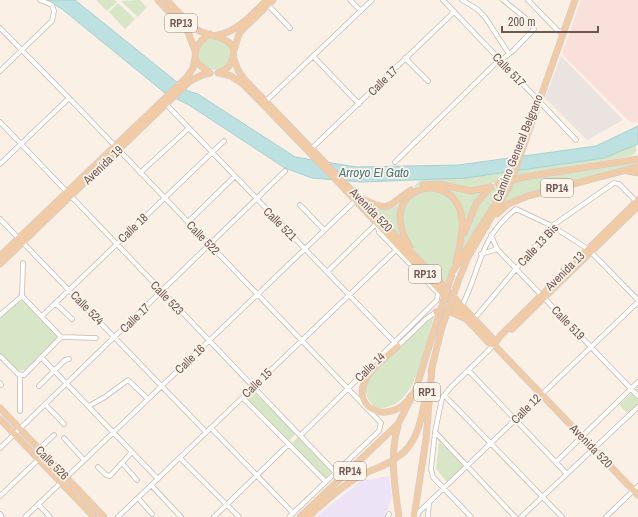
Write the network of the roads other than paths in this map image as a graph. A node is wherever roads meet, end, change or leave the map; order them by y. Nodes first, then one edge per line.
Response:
1 (40, 0) edge
2 (158, 0) edge
3 (167, 0) edge
4 (273, 0) edge
5 (350, 0) edge
6 (372, 0) edge
7 (442, 0) edge
8 (462, 0) edge
9 (503, 0) edge
10 (528, 0) edge
11 (575, 0) edge
12 (267, 3) edge
13 (361, 11) junction
14 (454, 12) junction
15 (0, 28) edge
16 (290, 28) dead end
17 (210, 34) junction
18 (563, 34) junction
19 (218, 35) junction
20 (22, 50) junction
21 (234, 50) junction
22 (195, 51) junction
23 (509, 54) junction
24 (313, 56) junction
25 (233, 57) junction
26 (195, 58) junction
27 (405, 58) junction
28 (500, 60) junction
29 (0, 72) edge
30 (210, 73) junction
31 (220, 73) junction
32 (428, 80) dead end
33 (182, 86) junction
34 (69, 98) junction
35 (266, 101) junction
36 (539, 101) junction
37 (164, 102) junction
38 (359, 104) junction
39 (0, 122) edge
40 (189, 128) junction
41 (576, 140) dead end
42 (224, 141) dead end
43 (21, 144) junction
44 (117, 148) junction
45 (311, 149) junction
46 (212, 153) junction
47 (638, 159) edge
48 (394, 162) dead end
49 (0, 164) edge
50 (638, 166) edge
51 (286, 171) dead end
52 (140, 172) junction
53 (619, 172) junction
54 (512, 173) junction
55 (638, 173) edge
56 (234, 177) junction
57 (342, 183) junction
58 (491, 187) junction
59 (68, 195) junction
60 (164, 199) junction
61 (357, 199) junction
62 (257, 200) junction
63 (638, 203) edge
64 (300, 205) dead end
65 (0, 219) edge
66 (188, 222) junction
67 (377, 223) junction
68 (486, 226) junction
69 (552, 226) junction
70 (324, 230) junction
71 (491, 236) junction
72 (21, 240) junction
73 (460, 243) junction
74 (116, 245) junction
75 (210, 245) junction
76 (305, 249) junction
77 (497, 249) junction
78 (396, 250) junction
79 (589, 250) junction
80 (481, 254) junction
81 (0, 256) edge
82 (416, 256) junction
83 (22, 263) dead end
84 (0, 264) edge
85 (516, 268) junction
86 (327, 272) junction
87 (453, 272) junction
88 (69, 290) junction
89 (162, 292) junction
90 (257, 295) junction
91 (349, 295) junction
92 (22, 296) junction
93 (542, 297) junction
94 (638, 301) edge
95 (55, 303) junction
96 (462, 306) junction
97 (436, 312) joint
98 (0, 315) edge
99 (42, 316) junction
100 (72, 319) dead end
101 (474, 322) junction
102 (439, 326) junction
103 (61, 337) junction
104 (115, 337) junction
105 (96, 338) dead end
106 (208, 341) junction
107 (302, 341) junction
108 (396, 344) junction
109 (494, 345) junction
110 (591, 347) junction
111 (0, 356) edge
112 (41, 357) junction
113 (70, 359) dead end
114 (432, 368) junction
115 (468, 370) junction
116 (55, 371) junction
117 (20, 375) junction
118 (638, 382) edge
119 (67, 384) junction
120 (39, 386) dead end
121 (162, 386) junction
122 (253, 388) junction
123 (348, 388) junction
124 (416, 389) junction
125 (631, 389) junction
126 (541, 394) junction
127 (444, 395) junction
128 (638, 396) edge
129 (242, 398) junction
130 (148, 399) junction
131 (45, 404) junction
132 (88, 406) junction
133 (638, 407) edge
134 (0, 408) edge
135 (20, 411) dead end
136 (0, 419) edge
137 (515, 421) junction
138 (64, 424) dead end
139 (398, 424) junction
140 (211, 428) junction
141 (20, 429) junction
142 (113, 432) junction
143 (206, 432) junction
144 (435, 432) junction
145 (14, 434) junction
146 (54, 434) dead end
147 (300, 436) junction
148 (582, 436) junction
149 (64, 438) dead end
150 (289, 444) junction
151 (491, 444) junction
152 (0, 448) edge
153 (39, 449) junction
154 (594, 449) junction
155 (132, 452) junction
156 (180, 458) junction
157 (38, 459) junction
158 (84, 460) junction
159 (556, 462) junction
160 (122, 463) junction
161 (98, 467) dead end
162 (467, 467) junction
163 (335, 472) junction
164 (567, 474) junction
165 (257, 476) junction
166 (66, 477) junction
167 (158, 479) junction
168 (137, 480) dead end
169 (325, 481) junction
170 (61, 482) junction
171 (151, 485) junction
172 (443, 489) junction
173 (637, 491) edge
174 (0, 496) edge
175 (138, 498) junction
176 (542, 498) junction
177 (429, 503) junction
178 (38, 504) junction
179 (227, 504) junction
180 (322, 504) junction
181 (293, 513) junction
182 (0, 514) edge
183 (152, 514) dead end
184 (120, 516) edge
185 (2, 517) edge
186 (24, 517) edge
187 (50, 517) edge
188 (94, 517) edge
189 (104, 517) edge
190 (181, 517) edge
191 (214, 517) edge
192 (239, 517) edge
193 (289, 517) edge
194 (300, 517) edge
195 (308, 517) edge
196 (313, 517) edge
197 (399, 517) edge
198 (415, 517) edge
199 (428, 517) edge
200 (471, 517) edge
201 (515, 517) edge
202 (522, 517) edge
203 (562, 517) edge
204 (606, 517) edge

1 - 20 street
2 - 22 main road, RP13
3 - 17 main road, RP13
4 - 12 main road
5 - 13 street
6 - 13 street
7 - 14 street, Calle 517
8 - 23 street
9 - 23 street
10 - 18 street
11 - 18 main road, Camino General Belgrano / RP1
12 - 16 street
12 - 19 main road
12 - 21 main road
13 - 24 street
14 - 27 street, Calle 17
14 - 28 street, Calle 517
15 - 20 street, Calle 522
17 - 19 main road, RP13
17 - 22 main road, RP13
18 - 36 main road, Camino General Belgrano / RP1
19 - 21 main road
20 - 29 street
20 - 34 street, Calle 522
21 - 25 main road
22 - 26 main road, RP13
23 - 28 street
24 - 35 street
24 - 38 street
25 - 31 main road
25 - 35 main road, Avenida 520 / RP13
26 - 30 main road
26 - 33 main road, Avenida 19
27 - 32 street
27 - 38 street, Calle 17
28 - 36 street, Calle 517
28 - 48 street
30 - 31 main road, RP13
30 - 33 main road, Avenida 19
31 - 57 main road, Avenida 520 / RP13
33 - 37 main road, Avenida 19
34 - 43 street
34 - 44 street, Calle 522
35 - 45 main road, Avenida 520 / RP13
36 - 41 street, Calle 517
36 - 54 main road, Camino General Belgrano / RP1
37 - 40 street, Calle 521
37 - 44 main road, Avenida 19
38 - 45 street, Calle 17
39 - 43 street, Calle 523
40 - 46 street, Calle 521
40 - 52 street
42 - 46 street, Calle 18
43 - 49 street
43 - 59 street, Calle 523
44 - 52 street, Calle 522
44 - 59 main road, Avenida 19
45 - 57 main road, Avenida 520 / RP13
46 - 56 street, Calle 521
46 - 60 street, Calle 18
47 - 58 main road, RP14, bridge
50 - 53 main road, RP14
51 - 62 street, Calle 17
52 - 60 street, Calle 522
53 - 55 main road
53 - 68 main road, RP14
54 - 68 main road, Camino General Belgrano / RP1
54 - 87 main road, Camino General Belgrano / RP1
56 - 62 street, Calle 521
56 - 66 street
57 - 61 main road, Avenida 520 / RP13
58 - 61 main road
58 - 73 main road, RP14
59 - 72 main road, Avenida 19
59 - 74 street, Calle 523
60 - 66 street, Calle 522
60 - 74 street, Calle 18
61 - 67 main road, Avenida 520 / RP13
61 - 70 street, Calle 16
61 - 82 main road, Avenida 520 / RP13
62 - 75 street, Calle 17
62 - 76 street, Calle 521
63 - 69 street, Calle 13 Bis
63 - 79 main road, Avenida 13
64 - 70 street
65 - 72 street, Calle 524
66 - 75 street, Calle 522
67 - 78 street
67 - 86 street
67 - 101 main road, Avenida 520 / RP13
68 - 102 main road, RP1, bridge
69 - 71 street
69 - 79 street
69 - 85 street, Calle 13 Bis
70 - 76 street, Calle 16
71 - 77 street, Calle 519
71 - 80 street
72 - 81 main road, Avenida 19
72 - 84 main road, Avenida 19
72 - 88 street, Calle 524
73 - 82 main road
73 - 87 main road, RP14
74 - 88 street, Calle 18
74 - 89 street, Calle 523
75 - 89 street, Calle 17
75 - 90 street, Calle 522
76 - 86 street, Calle 521
76 - 90 street, Calle 16
77 - 80 street
77 - 85 street, Calle 519
78 - 91 street, Calle 15
78 - 108 street, Calle 14
79 - 93 main road, Avenida 13
79 - 94 street
80 - 96 street
82 - 96 main road, Avenida 520 / RP13
83 - 92 street
85 - 93 street, Calle 519
85 - 101 street, Calle 13 Bis
86 - 91 street, Calle 521
87 - 102 main road, RP1, bridge
88 - 95 street, Calle 18
88 - 104 street, Calle 524
89 - 104 street, Calle 17
89 - 106 street, Calle 523
90 - 106 street, Calle 16
90 - 107 street, Calle 522
91 - 107 street, Calle 15
91 - 108 street, Calle 521
92 - 98 street
92 - 99 street
93 - 109 main road, Avenida 13
93 - 110 street, Calle 519
94 - 110 street, Calle 12
95 - 99 street, Calle 18
95 - 100 street
96 - 101 main road, Avenida 520 / RP13
97 - 101 main road
97 - 108 street, Calle 14
99 - 103 street
101 - 109 main road, Avenida 520 / RP13
102 - 114 main road, RP1
102 - 124 main road, RP1
103 - 105 street
103 - 112 street
104 - 119 street, Calle 17
104 - 121 street, Calle 524
106 - 121 street, Calle 16
106 - 122 street, Calle 523
107 - 122 street, Calle 15
107 - 123 street, Calle 522
108 - 123 street, Calle 14
108 - 124 main road
109 - 115 street, Avenida 13
109 - 126 main road, Avenida 520 / RP13
110 - 125 street, Calle 519
110 - 126 street, Calle 12
111 - 117 street
112 - 116 street
112 - 117 street
113 - 116 street
114 - 180 main road, RP1, bridge
114 - 198 main road
115 - 127 street, Avenida 13
115 - 137 street
116 - 119 street
116 - 120 street
117 - 135 street
118 - 125 street
119 - 131 street, Calle 17
119 - 132 street
121 - 130 street, Calle 16
121 - 143 street, Calle 524
122 - 129 street, Calle 15
122 - 147 street, Calle 523
123 - 147 street, Calle 14
123 - 163 street, Calle 522
124 - 139 main road, RP1
125 - 128 street, Calle 519
125 - 148 street
126 - 137 street, Calle 12
126 - 148 main road, Avenida 520 / RP13
127 - 144 street
127 - 151 street
129 - 140 street, Calle 15
129 - 150 street
130 - 132 street
130 - 142 street, Calle 16
131 - 138 street
131 - 141 street, Calle 17
132 - 142 street
133 - 154 street
134 - 141 main road, Calle 526
136 - 145 main road, Calle 526
137 - 151 street, Calle 12
137 - 159 street
139 - 194 main road, RP14
139 - 197 main road, RP1
140 - 143 street, Calle 15
140 - 165 street
141 - 145 street, Calle 17
141 - 153 main road, Calle 526
142 - 155 street
142 - 158 street, Calle 16
143 - 156 street, Calle 15
144 - 162 street
144 - 172 street
145 - 152 street, Calle 17
145 - 157 main road, Calle 526
146 - 153 street
147 - 163 street, Calle 523
148 - 154 main road, Avenida 520 / RP13
148 - 159 street
149 - 158 street
150 - 165 street
150 - 169 street
151 - 162 street, Calle 12
151 - 176 street
153 - 166 main road, Calle 526
154 - 164 street
154 - 173 main road, Avenida 520 / RP13
155 - 160 street
155 - 167 street
156 - 167 street, Calle 15
156 - 179 street
157 - 170 main road, Calle 526
157 - 174 street
158 - 166 street, Calle 16
159 - 164 street
160 - 161 street
160 - 168 street
162 - 172 street, Calle 12
162 - 201 street
163 - 169 street
164 - 176 street
165 - 179 street
165 - 181 street
166 - 170 street, Calle 16
166 - 189 main road, Calle 526
167 - 171 street, Calle 15
169 - 181 street
170 - 178 street, Calle 16
170 - 188 main road, Calle 526
171 - 175 street, Calle 15
171 - 190 street
172 - 177 street, Calle 12
172 - 200 street
173 - 204 street
175 - 183 street
175 - 184 street, Calle 15
176 - 202 street
176 - 203 street
177 - 198 street, Calle 12
177 - 199 street
178 - 186 street, Calle 16
178 - 187 street
179 - 191 street
179 - 192 street
180 - 195 main road
180 - 196 street, RP1
181 - 193 street
182 - 185 street

